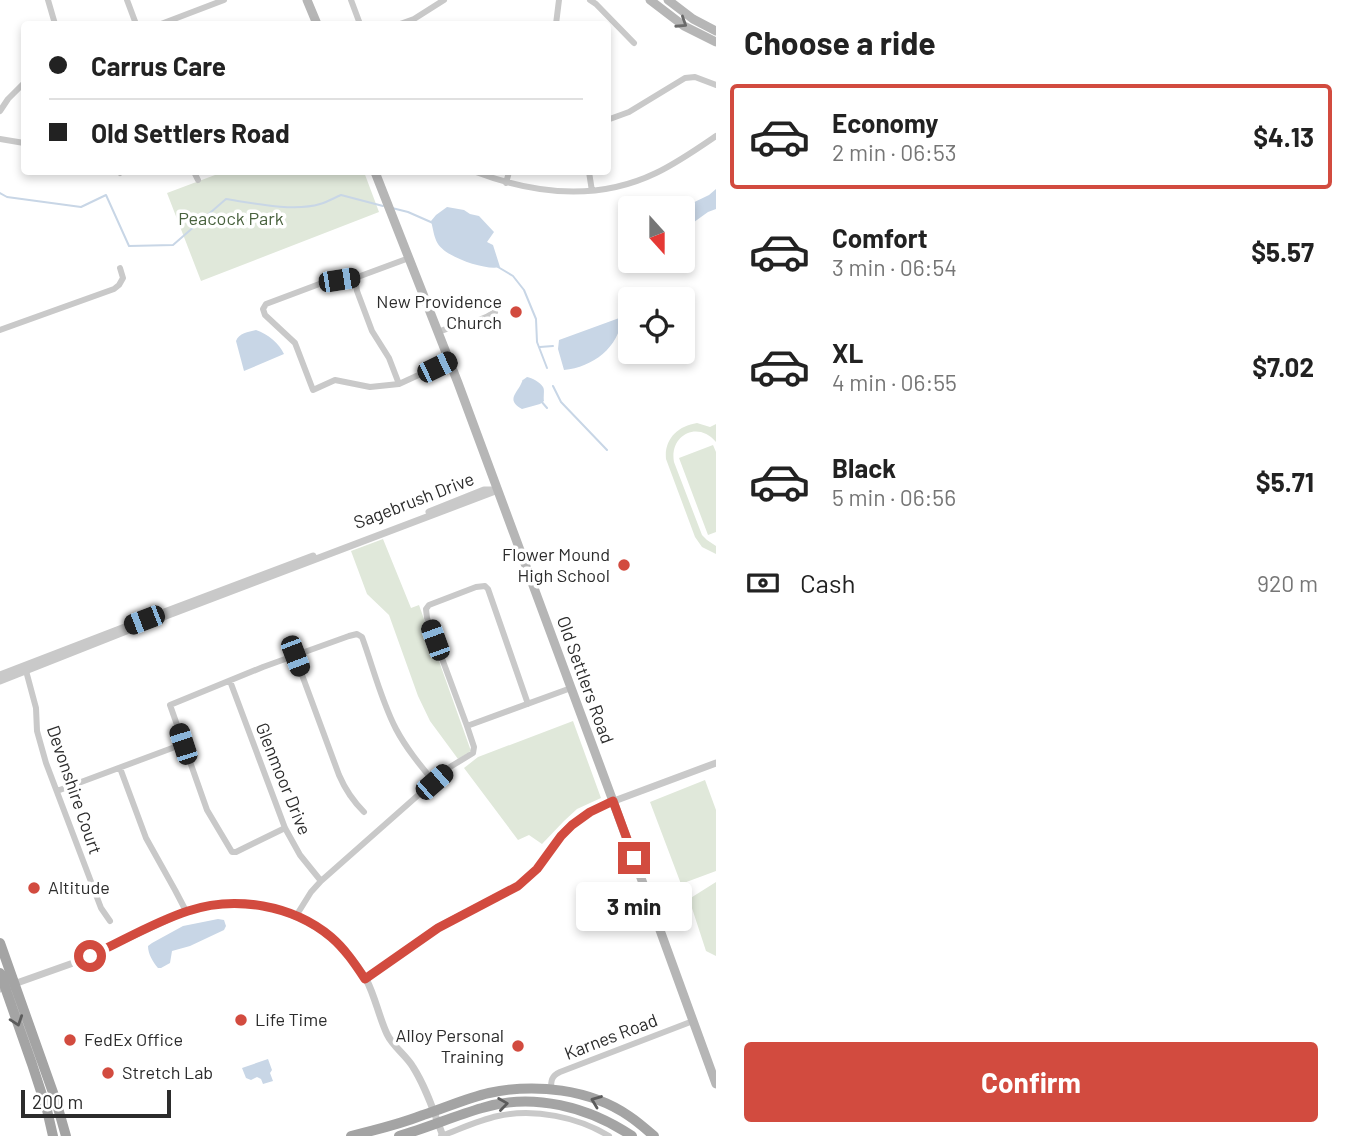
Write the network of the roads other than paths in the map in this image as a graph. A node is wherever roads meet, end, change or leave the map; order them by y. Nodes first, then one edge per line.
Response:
1 (48, 0) edge
2 (127, 0) edge
3 (224, 0) edge
4 (307, 0) edge
5 (351, 0) edge
6 (444, 0) edge
7 (559, 0) edge
8 (590, 0) edge
9 (650, 0) edge
10 (668, 0) edge
11 (54, 21) edge
12 (135, 21) edge
13 (169, 21) edge
14 (316, 21) edge
15 (359, 21) edge
16 (408, 21) edge
17 (556, 21) edge
18 (716, 31) edge
19 (716, 42) edge
20 (634, 43) dead end
21 (716, 85) edge
22 (21, 86) edge
23 (0, 111) edge
24 (611, 118) edge
25 (716, 136) edge
26 (0, 139) edge
27 (21, 142) edge
28 (196, 175) edge
29 (375, 175) edge
30 (484, 175) edge
31 (508, 175) edge
32 (589, 175) edge
33 (198, 180) dead end
34 (506, 183) junction
35 (592, 191) junction
36 (409, 258) junction
37 (120, 268) dead end
38 (355, 278) junction
39 (495, 312) dead end
40 (0, 330) edge
41 (438, 331) junction
42 (449, 360) junction
43 (398, 384) junction
44 (498, 490) junction
45 (295, 656) junction
46 (25, 668) junction
47 (0, 675) edge
48 (0, 681) edge
49 (230, 681) junction
50 (571, 688) junction
51 (528, 704) junction
52 (467, 726) junction
53 (183, 744) junction
54 (716, 763) edge
55 (120, 768) junction
56 (434, 782) junction
57 (57, 791) junction
58 (613, 801) junction
59 (364, 812) dead end
60 (285, 828) junction
61 (321, 881) junction
62 (186, 911) junction
63 (296, 916) junction
64 (110, 920) dead end
65 (0, 943) edge
66 (0, 973) edge
67 (365, 979) junction
68 (7, 987) edge
69 (693, 1021) junction
70 (32, 1064) junction
71 (713, 1067) edge
72 (716, 1084) edge
73 (51, 1086) junction
74 (551, 1090) junction
75 (434, 1112) junction
76 (438, 1123) junction
77 (641, 1126) junction
78 (53, 1136) edge
79 (66, 1136) edge
80 (351, 1136) edge
81 (399, 1136) edge
82 (442, 1136) edge
83 (610, 1136) edge
84 (634, 1136) edge
85 (654, 1136) edge

1 - 11 street
2 - 12 street
3 - 13 street
4 - 14 main road
5 - 15 street
6 - 16 street
7 - 17 street
8 - 20 street
9 -> 19 main road
10 - 18 main road
21 - 24 street
22 - 23 street
25 - 35 street
26 - 27 street
28 - 33 street
29 - 36 main road, Old Settlers Road
30 - 34 street
31 - 34 street
32 - 35 street
34 - 35 street
36 - 38 street
36 - 41 main road, Old Settlers Road
37 - 40 street
38 - 43 street
38 - 43 street
39 - 41 street
41 - 42 main road, Old Settlers Road
42 - 43 street
42 - 44 main road, Old Settlers Road
44 - 46 street, Sagebrush Drive
44 - 50 main road, Old Settlers Road
45 - 49 street
45 - 56 street
45 - 59 street
46 - 47 street, Sagebrush Drive
46 - 48 street, Sagebrush Drive
46 - 57 street, Devonshire Court
49 - 53 street
49 - 60 street, Glenmoor Drive
50 - 51 street
50 - 58 main road, Old Settlers Road
51 - 52 street
51 - 52 street
52 - 56 street
53 - 55 street
53 - 60 street
54 - 58 street
55 - 57 street
55 - 62 street
56 - 61 street
57 - 64 street, Devonshire Court
58 - 67 street
58 - 69 main road, Old Settlers Road
60 - 61 street, Glenmoor Drive
61 - 63 street
62 - 63 street
62 - 68 street
63 - 67 street
65 - 68 main road
66 - 68 main road
67 - 75 street
68 -> 70 main road
68 - 73 main road
69 - 71 main road, Old Settlers Road
69 - 74 street, Karnes Road
70 - 73 main road
70 - 78 main road
71 - 72 main road, Old Settlers Road
73 - 79 main road
74 - 75 main road
77 -> 74 main road
75 - 76 street
75 - 80 main road
76 - 81 main road
76 - 82 street
76 -> 84 main road
77 - 84 main road
77 - 85 main road
82 - 83 street

